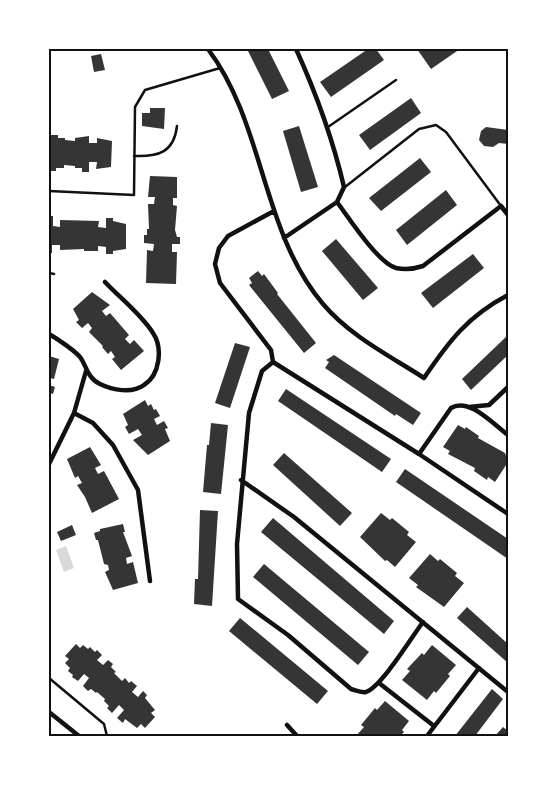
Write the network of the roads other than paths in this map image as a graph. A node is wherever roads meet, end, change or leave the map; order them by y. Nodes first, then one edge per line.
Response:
1 (208, 49) edge
2 (296, 49) edge
3 (220, 68) junction
4 (396, 80) dead end
5 (177, 126) dead end
6 (327, 128) junction
7 (134, 156) junction
8 (344, 187) junction
9 (49, 192) edge
10 (337, 202) junction
11 (501, 206) junction
12 (274, 211) junction
13 (508, 215) edge
14 (284, 238) junction
15 (49, 273) edge
16 (54, 274) dead end
17 (105, 282) dead end
18 (508, 295) edge
19 (49, 334) edge
20 (273, 362) junction
21 (86, 371) junction
22 (508, 387) edge
23 (469, 407) junction
24 (74, 413) junction
25 (508, 435) edge
26 (419, 454) junction
27 (49, 464) edge
28 (241, 480) junction
29 (508, 514) edge
30 (150, 580) dead end
31 (423, 622) junction
32 (479, 668) junction
33 (49, 678) edge
34 (379, 682) junction
35 (508, 692) edge
36 (49, 712) edge
37 (287, 725) dead end
38 (434, 726) junction
39 (78, 736) edge
40 (107, 736) edge
41 (297, 736) edge
42 (428, 736) edge

1 - 3 street
2 - 6 street
3 - 7 lane
3 - 12 street
4 - 6 lane
5 - 7 lane
6 - 8 street
7 - 9 lane
8 - 10 street
8 - 11 lane
10 - 11 street
10 - 14 street
11 - 13 street
12 - 14 street
12 - 20 street
14 - 18 street
15 - 16 lane
17 - 21 street
19 - 21 street
20 - 26 street
20 - 28 street
21 - 24 street
22 - 23 street
23 - 25 street
23 - 26 street
24 - 27 street
24 - 30 street
26 - 29 street
28 - 31 street
28 - 34 street
31 - 32 street
31 - 34 street
32 - 35 street
32 - 38 street
33 - 40 lane
34 - 38 street
36 - 39 street
37 - 41 street
38 - 42 street

